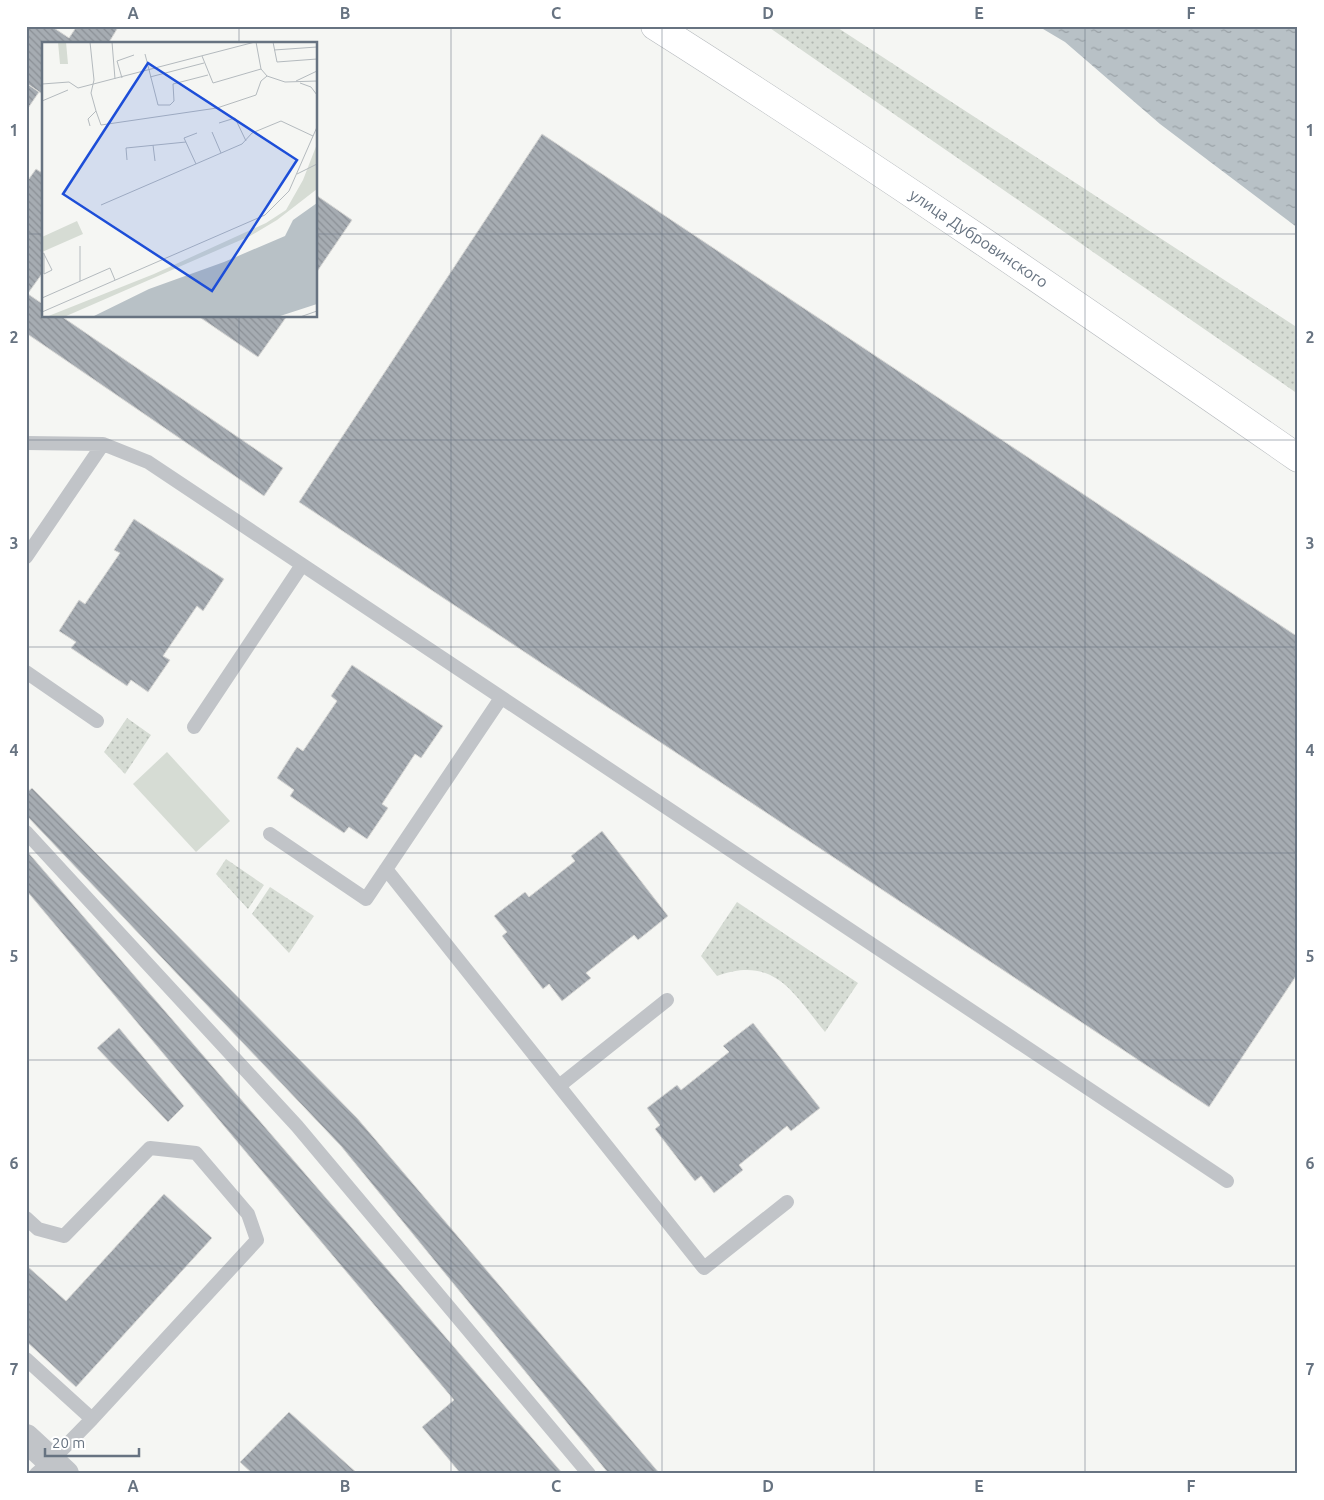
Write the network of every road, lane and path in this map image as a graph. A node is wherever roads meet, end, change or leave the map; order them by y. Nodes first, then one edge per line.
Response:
1 (655, 26) edge
2 (26, 443) edge
3 (103, 444) junction
4 (1298, 458) edge
5 (26, 557) edge
6 (302, 565) junction
7 (26, 672) edge
8 (501, 698) junction
9 (97, 721) dead end
10 (194, 727) dead end
11 (26, 832) edge
12 (270, 834) dead end
13 (386, 869) junction
14 (667, 1000) dead end
15 (559, 1086) junction
16 (1227, 1182) dead end
17 (787, 1202) dead end
18 (26, 1218) edge
19 (26, 1359) edge
20 (92, 1419) junction
21 (26, 1438) edge
22 (51, 1469) edge
23 (589, 1474) edge

1 - 4 main road, улица Дубровинского
2 - 3 lane
3 - 5 lane
3 - 6 lane
6 - 8 lane
6 - 10 lane
7 - 9 lane
8 - 13 lane
8 - 16 lane
11 - 23 lane
12 - 13 lane
13 - 15 lane
14 - 15 lane
15 - 17 lane
18 - 20 lane
19 - 20 lane
20 - 22 lane
21 - 22 street

